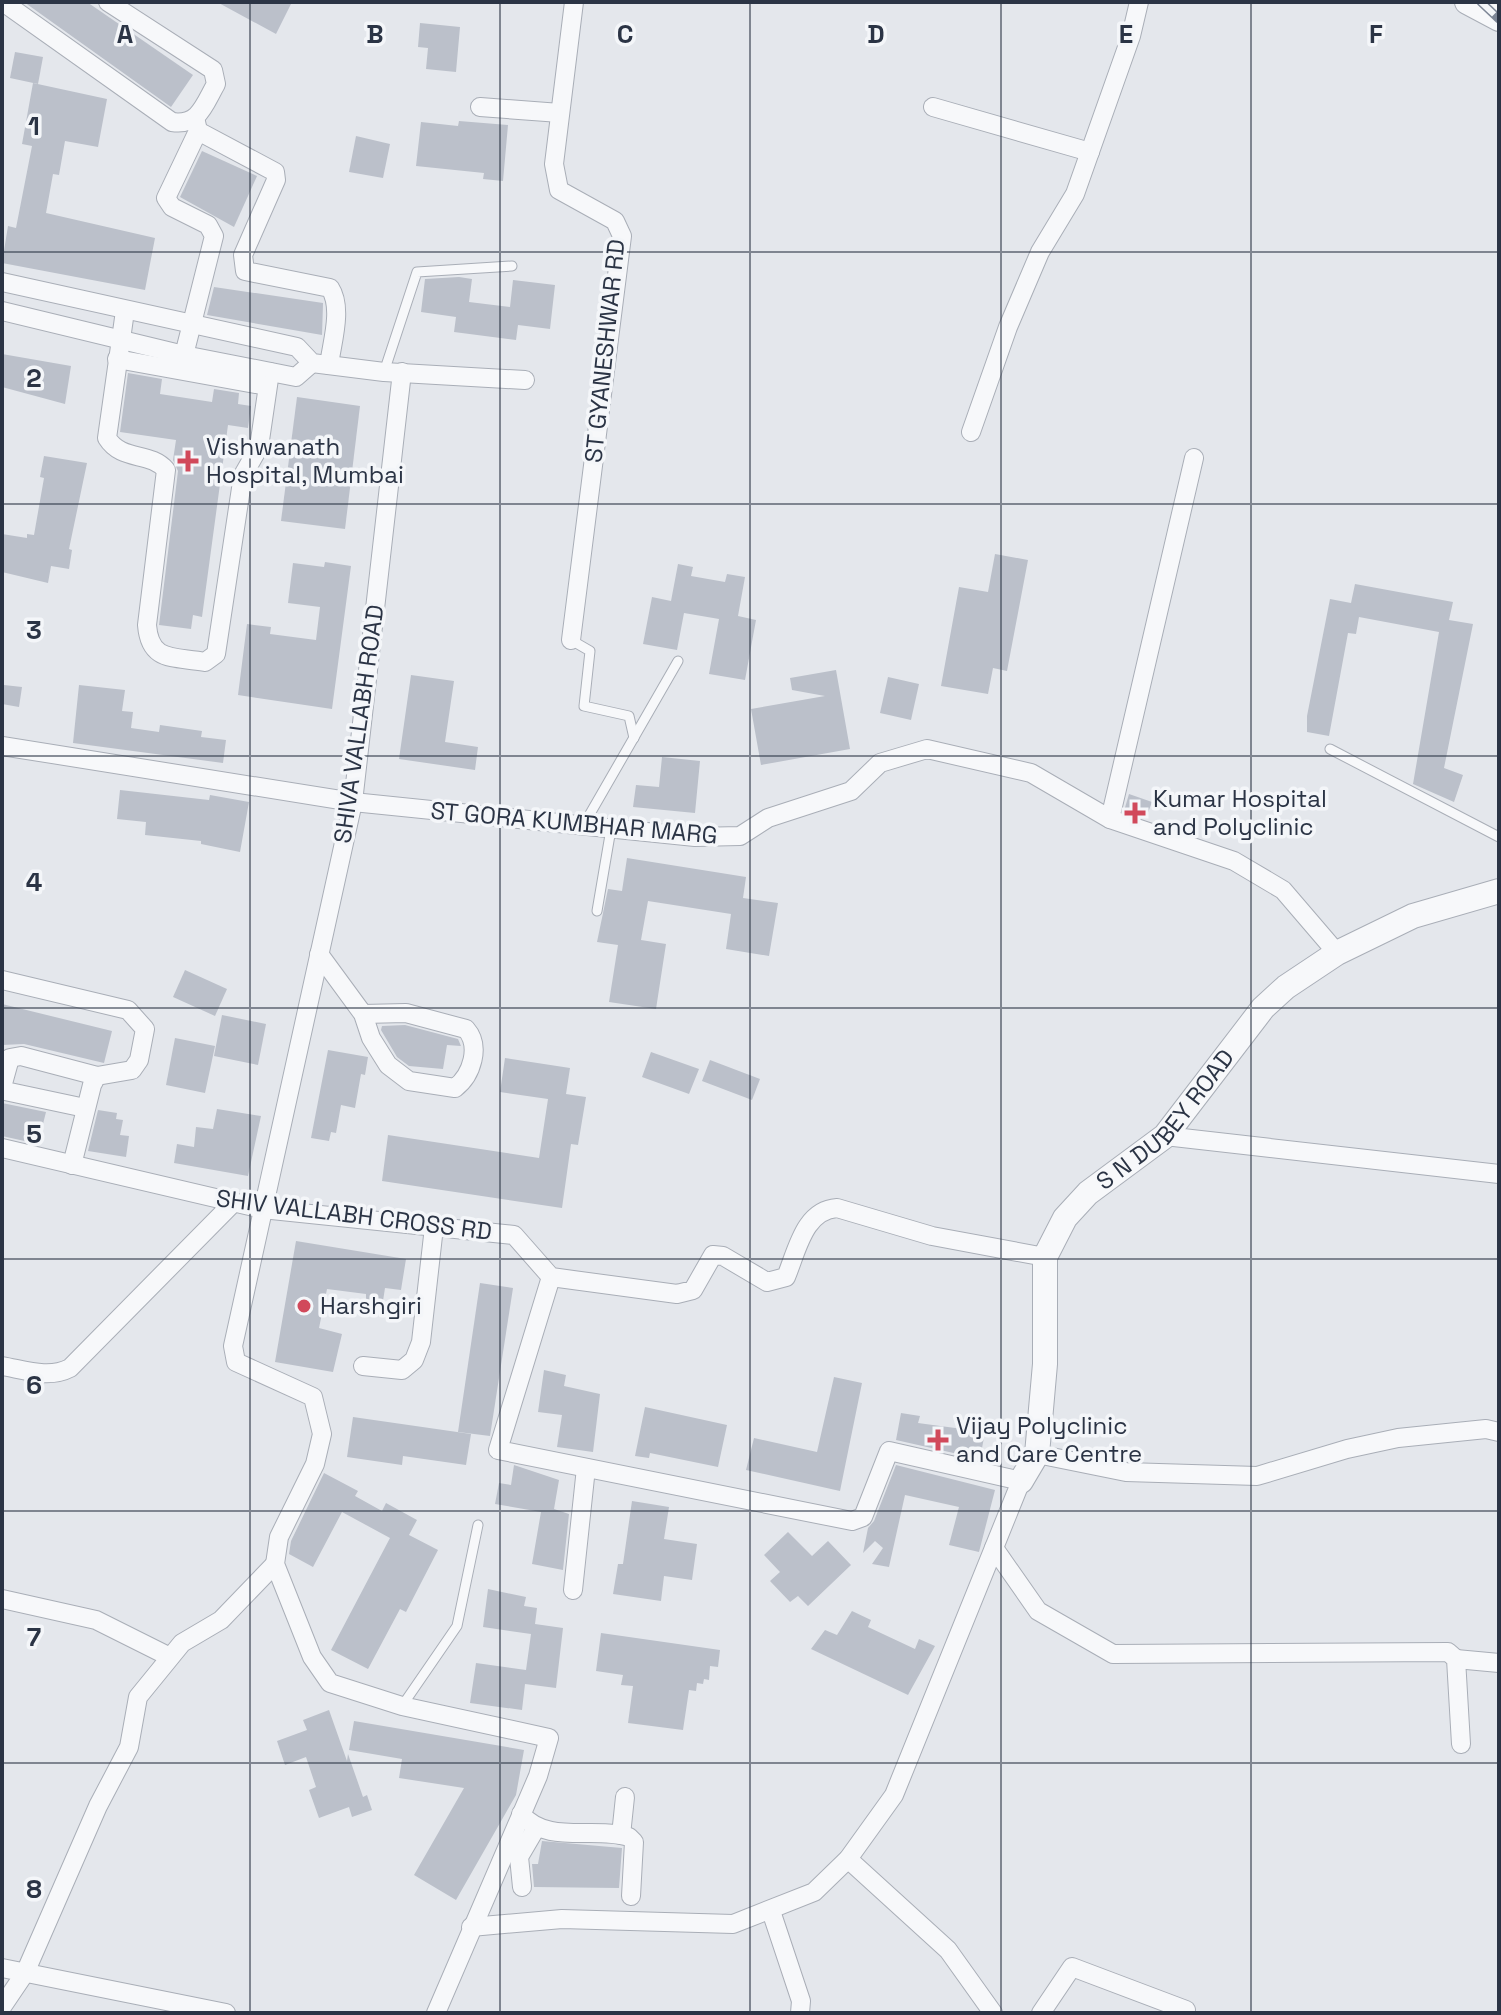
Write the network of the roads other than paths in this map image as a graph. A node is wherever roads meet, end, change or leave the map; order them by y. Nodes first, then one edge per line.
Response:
1 (108, 2) edge
2 (574, 2) edge
3 (1139, 2) edge
4 (1467, 2) edge
5 (9, 5) edge
6 (1499, 19) edge
7 (480, 107) dead end
8 (933, 107) dead end
9 (560, 113) junction
10 (197, 125) junction
11 (1090, 152) junction
12 (512, 266) dead end
13 (2, 282) edge
14 (91, 303) junction
15 (2, 311) edge
16 (125, 311) junction
17 (190, 324) junction
18 (86, 331) junction
19 (120, 339) junction
20 (184, 355) junction
21 (117, 359) junction
22 (320, 364) junction
23 (393, 372) junction
24 (269, 379) junction
25 (525, 380) dead end
26 (971, 432) dead end
27 (1194, 458) dead end
28 (571, 640) joint
29 (678, 661) dead end
30 (634, 738) junction
31 (2, 746) edge
32 (1330, 749) dead end
33 (353, 802) junction
34 (1110, 819) junction
35 (583, 826) junction
36 (611, 829) junction
37 (1499, 837) edge
38 (1499, 891) edge
39 (597, 911) dead end
40 (1337, 953) junction
41 (319, 954) junction
42 (2, 980) edge
43 (363, 1014) junction
44 (97, 1076) junction
45 (85, 1108) junction
46 (1165, 1136) junction
47 (2, 1148) edge
48 (72, 1165) junction
49 (1499, 1174) edge
50 (233, 1203) junction
51 (262, 1209) junction
52 (434, 1227) junction
53 (1045, 1257) junction
54 (551, 1277) junction
55 (2, 1366) edge
56 (363, 1366) dead end
57 (1499, 1432) edge
58 (1037, 1454) junction
59 (586, 1468) junction
60 (1021, 1481) junction
61 (478, 1525) dead end
62 (994, 1548) junction
63 (275, 1564) junction
64 (573, 1590) dead end
65 (2, 1599) edge
66 (170, 1657) junction
67 (1456, 1659) junction
68 (1499, 1663) edge
69 (402, 1706) junction
70 (1461, 1744) dead end
71 (625, 1797) dead end
72 (521, 1814) junction
73 (536, 1828) junction
74 (621, 1835) junction
75 (848, 1859) junction
76 (522, 1887) dead end
77 (631, 1896) dead end
78 (771, 1911) junction
79 (471, 1927) junction
80 (2, 1968) edge
81 (25, 1973) junction
82 (2, 2007) edge
83 (1186, 2010) dead end
84 (226, 2013) edge
85 (436, 2013) edge
86 (800, 2013) edge
87 (993, 2013) edge
88 (1041, 2013) edge

1 - 10 street
2 - 9 street, ST GYANESHWAR RD
3 - 11 street
4 - 6 street
5 - 10 street
7 - 9 street
8 - 11 street
9 - 28 street, ST GYANESHWAR RD
10 - 17 street
10 - 22 street
11 - 26 street
12 - 23 lane
13 - 14 street
14 - 16 street
14 - 18 street
15 - 18 street
16 - 17 street
16 - 19 street
17 - 20 street
17 - 22 street
18 - 19 street
19 - 20 street
19 - 21 street
20 - 24 street
21 - 24 street
21 - 24 street
22 - 23 street
22 - 24 street
23 - 25 street
23 - 33 street, SHIVA VALLABH ROAD
27 - 34 street
28 - 30 lane
29 - 30 lane
30 - 35 lane
31 - 33 street
32 - 37 lane
33 - 35 street, ST GORA KUMBHAR MARG
33 - 41 street, SHIVA VALLABH ROAD
34 - 36 street, ST GORA KUMBHAR MARG
34 - 40 street, ST GORA KUMBHAR MARG
35 - 36 street, ST GORA KUMBHAR MARG
36 - 39 lane
38 - 40 street, S N DUBEY ROAD
40 - 46 street, S N DUBEY ROAD
41 - 43 street
41 - 51 street, SHIVA VALLABH ROAD
42 - 44 street
43 - 43 street
44 - 45 street
44 - 45 street
45 - 48 street
46 - 49 street
46 - 53 street, S N DUBEY ROAD
47 - 48 street, SHIV VALLABH CROSS RD
48 - 50 street, SHIV VALLABH CROSS RD
50 - 51 street, SHIV VALLABH CROSS RD
50 - 55 street
51 - 52 street, SHIV VALLABH CROSS RD
51 - 63 street, SHIVA VALLABH ROAD
52 - 54 street, SHIV VALLABH CROSS RD
52 - 56 street
53 - 54 street
53 - 58 street, S N DUBEY ROAD
54 - 59 street
57 - 58 street
58 - 60 street, S N DUBEY ROAD
59 - 60 street
59 - 64 street
60 - 62 street
61 - 69 lane
62 - 67 street
62 - 75 street
63 - 66 street
63 - 69 street
65 - 66 street
66 - 81 street
67 - 68 street
67 - 70 street
69 - 72 street
71 - 74 street
72 - 73 street
72 - 79 street
73 - 74 street
73 - 76 street
74 - 77 street
75 - 78 street
75 - 87 street
78 - 79 street
78 - 86 street
79 - 85 street
80 - 81 street
81 - 82 street
81 - 84 street
83 - 88 street

